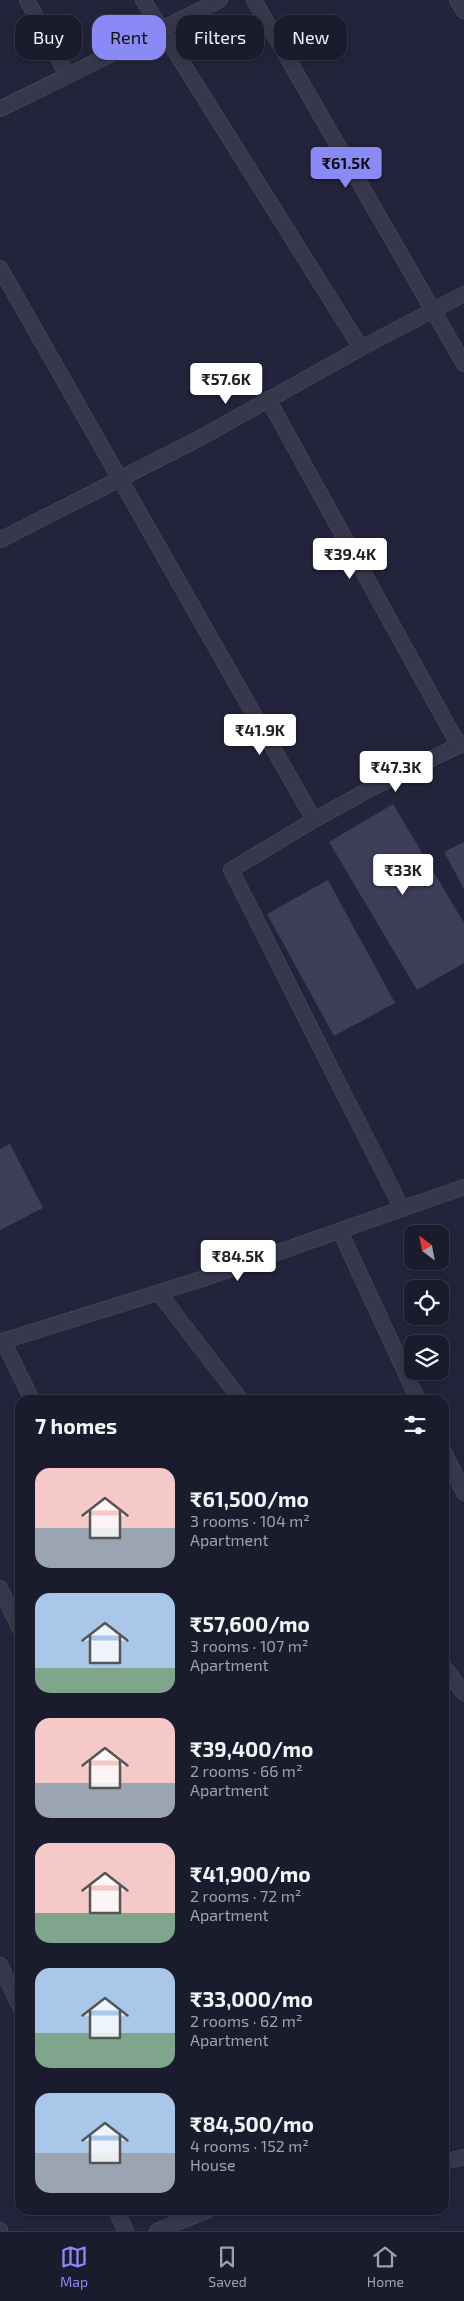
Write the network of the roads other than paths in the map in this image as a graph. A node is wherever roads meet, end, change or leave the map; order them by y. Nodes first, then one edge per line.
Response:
1 (27, 0) edge
2 (143, 0) edge
3 (220, 0) edge
4 (254, 0) edge
5 (457, 0) edge
6 (464, 11) edge
7 (152, 15) edge
8 (166, 26) edge
9 (166, 39) edge
10 (97, 60) edge
11 (67, 75) junction
12 (0, 108) edge
13 (0, 268) edge
14 (464, 294) edge
15 (434, 310) junction
16 (361, 348) junction
17 (464, 364) edge
18 (268, 399) junction
19 (119, 478) junction
20 (0, 540) edge
21 (462, 744) edge
22 (314, 820) junction
23 (464, 1187) edge
24 (402, 1209) junction
25 (340, 1231) junction
26 (159, 1293) junction
27 (1, 1341) edge
28 (29, 1395) edge
29 (237, 1395) edge
30 (416, 1395) edge
31 (449, 1462) edge
32 (464, 1493) edge
33 (0, 1588) edge
34 (15, 1619) edge
35 (449, 1674) edge
36 (464, 1693) edge
37 (0, 1965) edge
38 (15, 1996) edge
39 (464, 2157) edge
40 (449, 2161) edge
41 (118, 2215) edge
42 (196, 2215) edge
43 (126, 2231) edge
44 (157, 2231) edge

1 - 11 street
2 - 7 street
3 - 8 street
4 - 15 street
5 - 6 street
9 - 16 street
10 - 11 street
11 - 12 street
13 - 19 street
14 - 15 street
15 - 16 street
15 - 17 street
16 - 18 street
18 - 19 street
18 - 21 street
19 - 20 street
19 - 22 street
21 - 22 street
22 - 24 street
23 - 24 street
24 - 25 street
25 - 26 street
25 - 30 street
26 - 27 street
26 - 29 street
27 - 28 street
31 - 32 street
33 - 34 street
35 - 36 street
37 - 38 street
39 - 40 street
41 - 43 street
42 - 44 street

